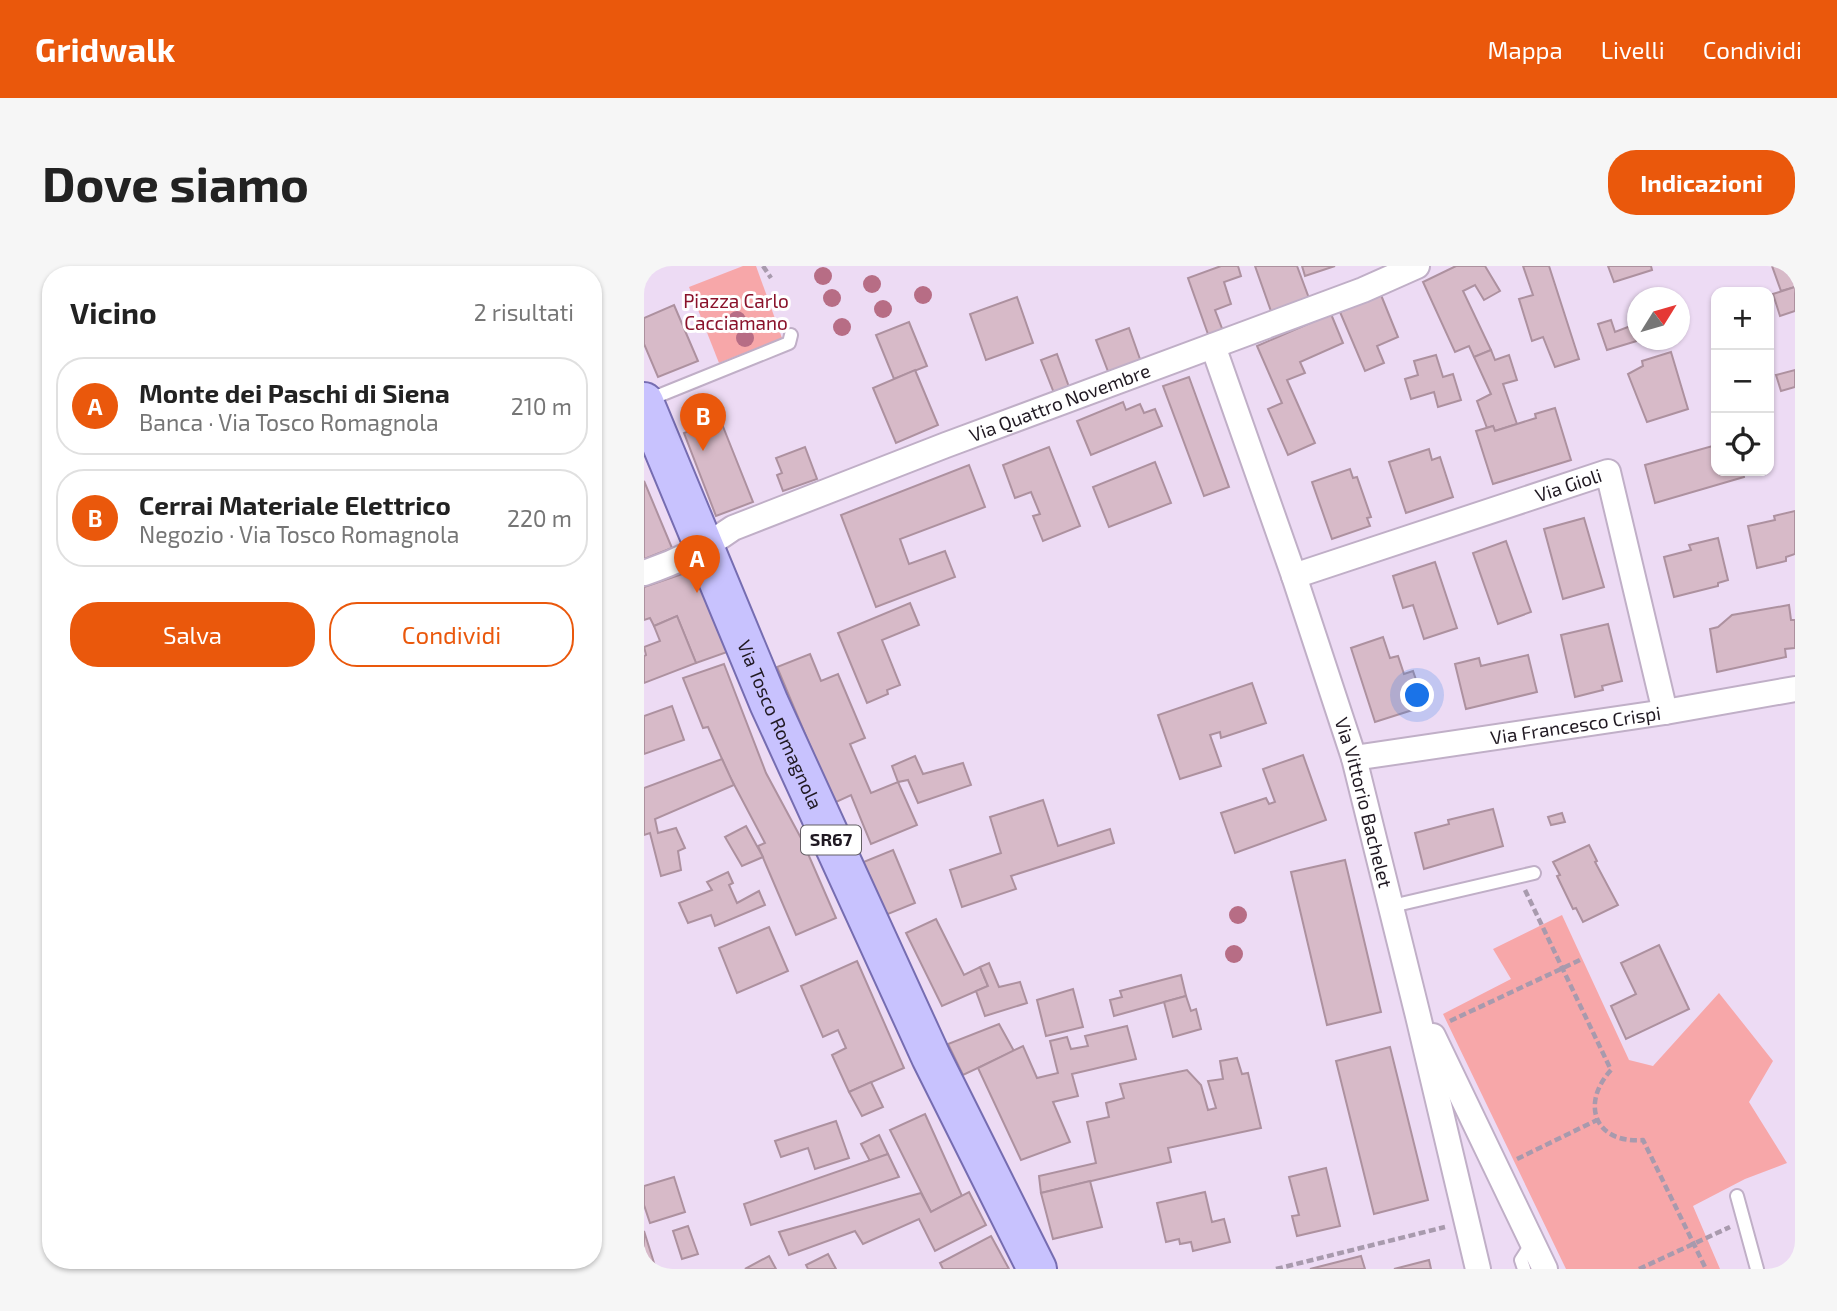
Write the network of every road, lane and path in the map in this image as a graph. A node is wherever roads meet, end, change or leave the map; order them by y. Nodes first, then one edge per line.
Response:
1 (763, 266) edge
2 (1417, 266) edge
3 (771, 278) dead end
4 (791, 335) dead end
5 (1213, 346) junction
6 (644, 402) edge
7 (705, 549) junction
8 (644, 573) edge
9 (1294, 576) junction
10 (1795, 689) edge
11 (1665, 712) junction
12 (1354, 758) junction
13 (1534, 873) dead end
14 (1518, 876) junction
15 (1392, 906) junction
16 (1580, 960) dead end
17 (1562, 967) junction
18 (1424, 1023) junction
19 (1597, 1119) junction
20 (1498, 1169) junction
21 (1737, 1196) dead end
22 (1742, 1221) junction
23 (1467, 1222) junction
24 (1532, 1242) junction
25 (1694, 1244) junction
26 (1037, 1269) edge
27 (1276, 1269) edge
28 (1478, 1269) edge
29 (1524, 1269) edge
30 (1545, 1269) edge
31 (1639, 1269) edge
32 (1706, 1269) edge
33 (1757, 1269) edge

1 - 3 path
2 - 5 street, Via Quattro Novembre
4 - 6 lane
5 - 7 street, Via Quattro Novembre
5 - 9 street, Via Vittorio Bachelet
6 - 7 main road, Via Tosco Romagnola / SR67
7 - 8 street, Via Quattro Novembre
7 - 26 main road, Via Tosco Romagnola / SR67
9 - 11 street, Via Gioli
9 - 12 street, Via Vittorio Bachelet
10 - 11 street, Via Francesco Crispi
11 - 12 street, Via Francesco Crispi
12 - 15 street, Via Vittorio Bachelet
13 - 14 lane
14 - 15 lane
14 - 17 path
15 - 18 street, Via Vittorio Bachelet
16 - 17 path
17 - 18 path
17 - 19 path
18 - 20 street
18 - 23 street, Via Vittorio Bachelet
19 - 20 path
19 - 25 path
20 - 24 street
21 - 22 lane
22 - 25 path
22 - 33 lane
23 - 27 path
23 - 28 street, Via Vittorio Bachelet
24 - 29 lane
24 - 30 street
25 - 31 path
25 - 32 path

